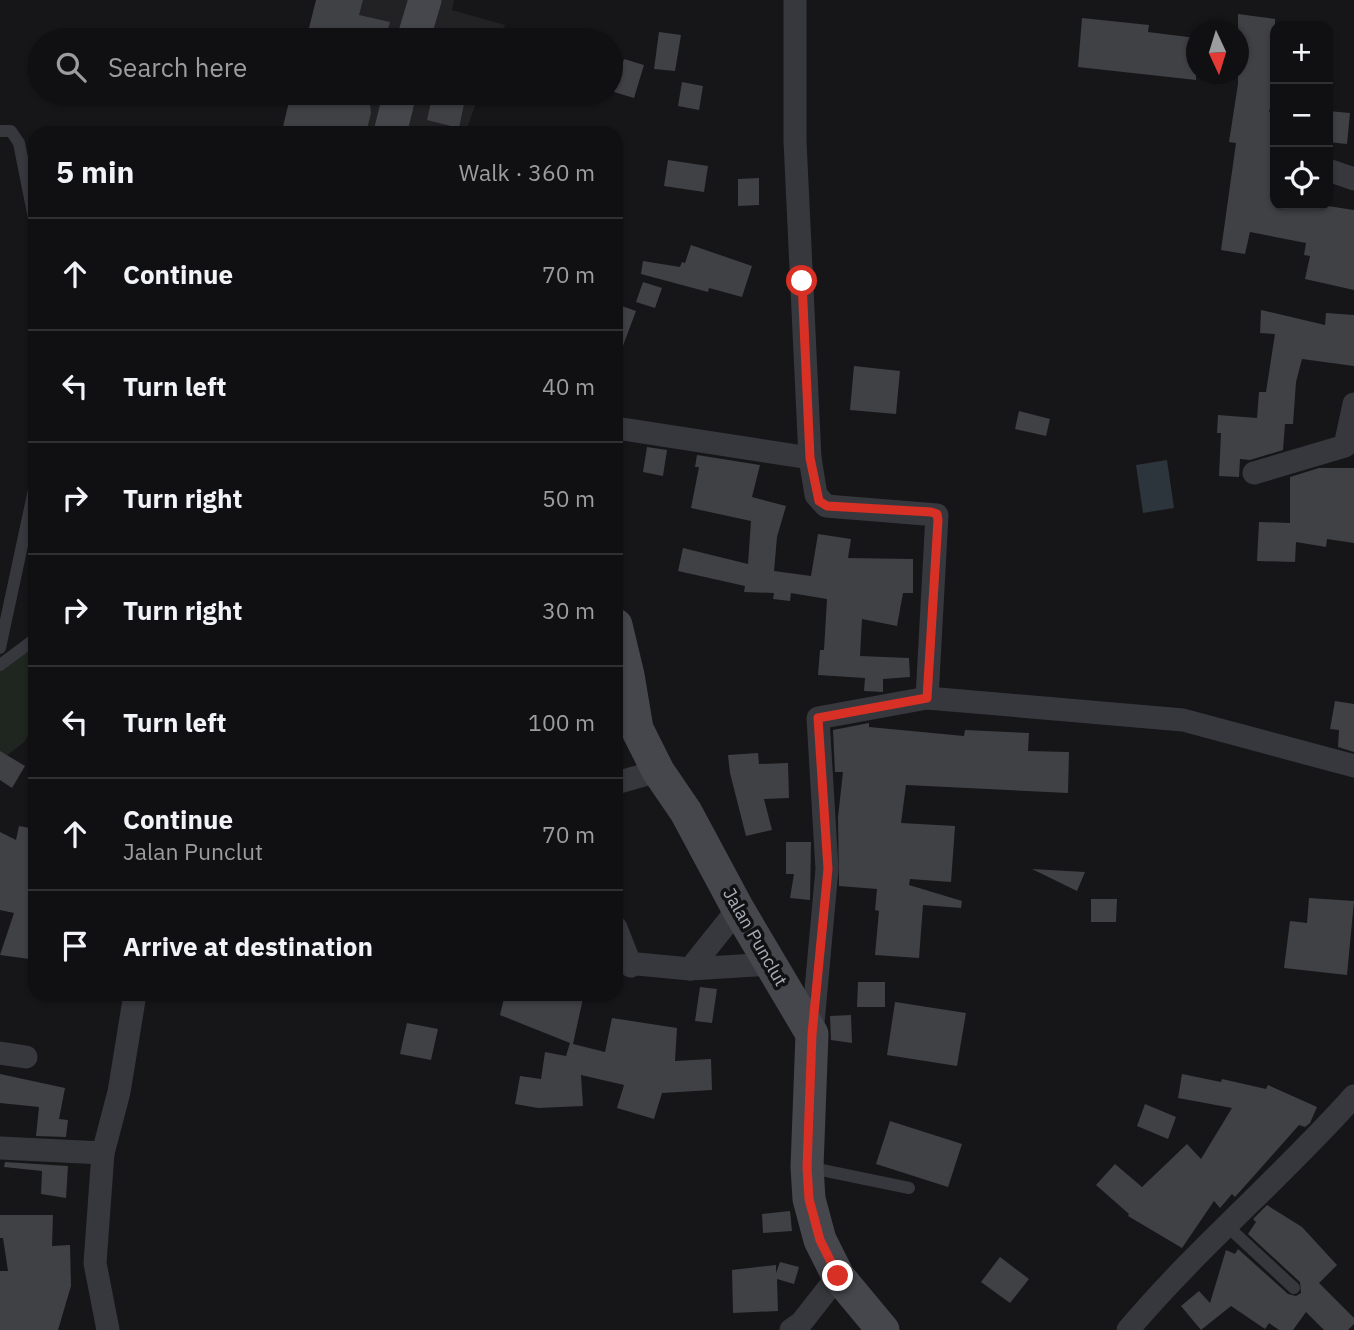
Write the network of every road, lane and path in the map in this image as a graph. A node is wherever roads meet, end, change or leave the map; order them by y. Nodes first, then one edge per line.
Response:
1 (425, 0) edge
2 (795, 0) edge
3 (417, 28) edge
4 (397, 105) edge
5 (392, 126) edge
6 (0, 131) edge
7 (1333, 172) edge
8 (1354, 179) edge
9 (28, 188) edge
10 (1354, 404) edge
11 (623, 429) edge
12 (1349, 446) edge
13 (810, 458) junction
14 (1254, 473) dead end
15 (28, 518) edge
16 (28, 644) edge
17 (0, 648) edge
18 (623, 660) edge
19 (0, 665) edge
20 (927, 698) junction
21 (1354, 766) edge
22 (658, 772) junction
23 (623, 781) edge
24 (738, 909) junction
25 (624, 964) edge
26 (771, 964) junction
27 (690, 969) junction
28 (134, 1001) edge
29 (812, 1034) junction
30 (0, 1053) edge
31 (26, 1057) dead end
32 (1354, 1096) edge
33 (0, 1148) edge
34 (103, 1153) junction
35 (807, 1167) junction
36 (909, 1188) dead end
37 (1227, 1226) junction
38 (838, 1276) junction
39 (1294, 1288) dead end
40 (108, 1330) edge
41 (791, 1330) edge
42 (883, 1330) edge
43 (1128, 1330) edge

1 - 3 main road
2 - 13 street
4 - 5 main road
6 - 9 lane
7 - 8 street
10 - 12 street
11 - 13 street
12 - 14 street
13 - 20 street
15 - 17 lane
16 - 19 lane
18 - 22 main road, Jalan Punclut
20 - 21 street
20 - 29 street
22 - 23 street
22 - 24 main road, Jalan Punclut
24 - 26 main road, Jalan Punclut
24 - 27 street
25 - 27 street
26 - 27 street
26 - 29 main road, Jalan Punclut
28 - 34 street
29 - 35 main road
30 - 31 street
32 - 37 street
33 - 34 street
34 - 40 street
35 - 36 lane
35 - 38 main road
37 - 39 lane
37 - 43 street
38 - 41 street
38 - 42 main road

